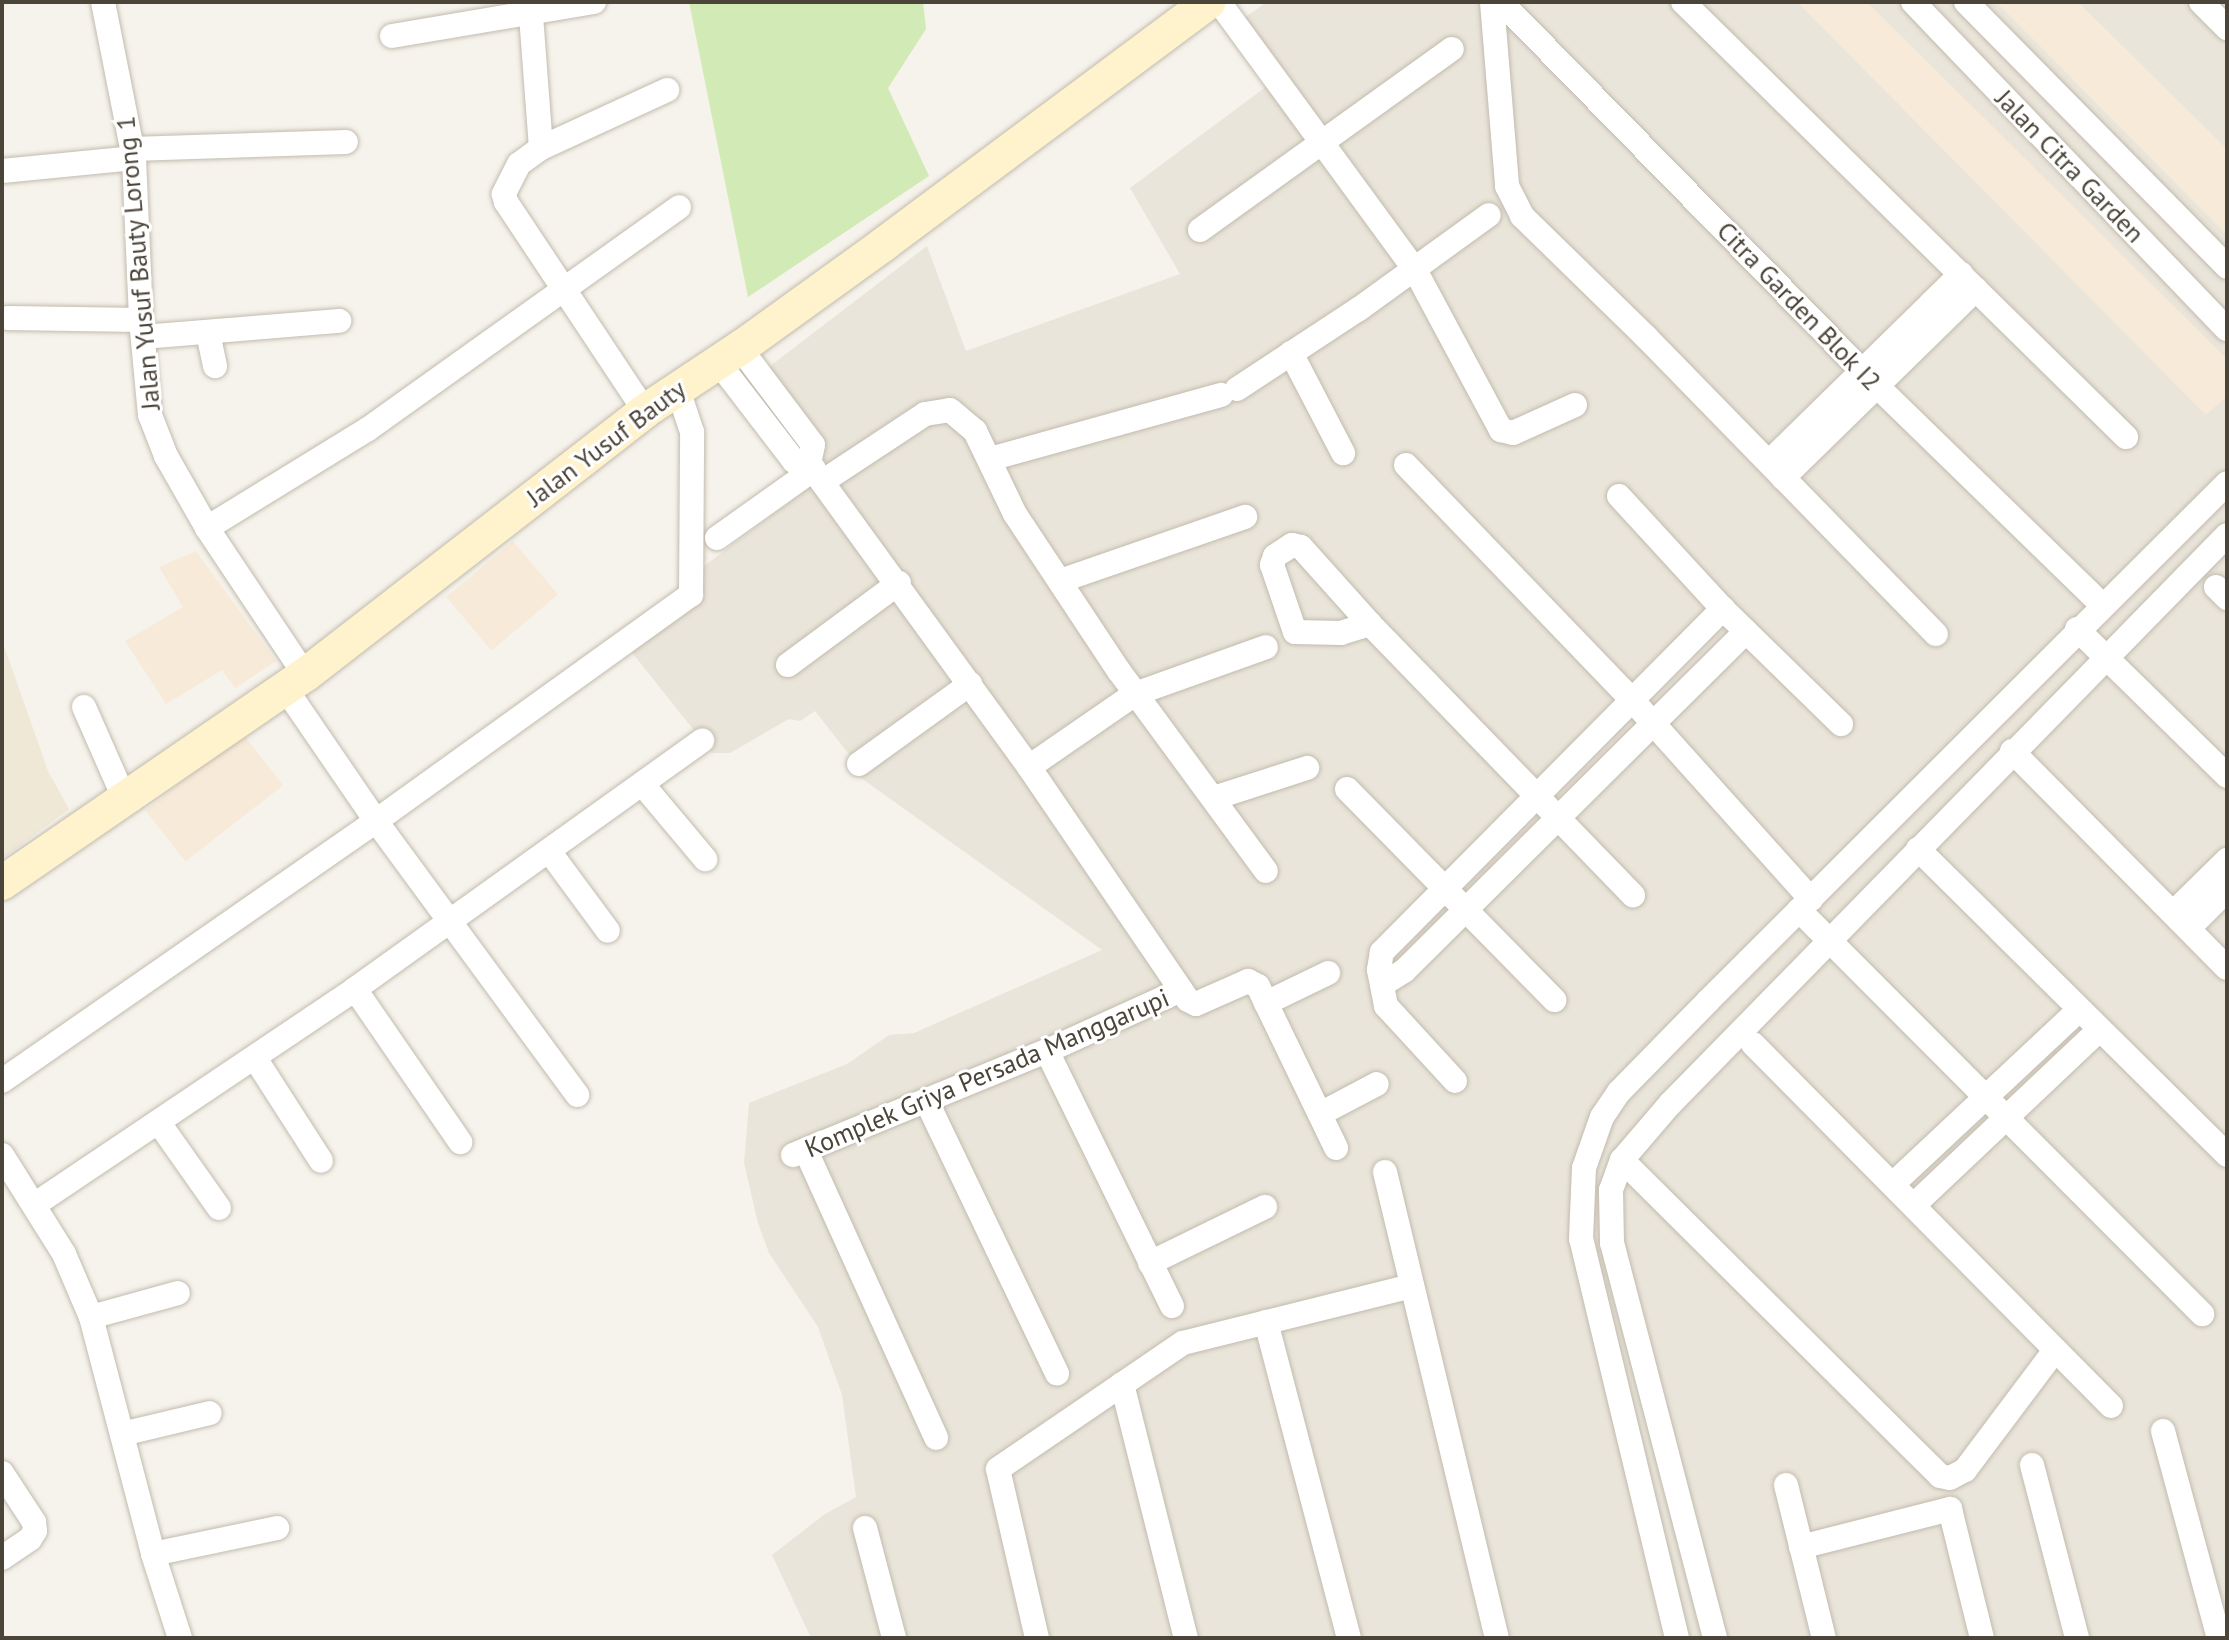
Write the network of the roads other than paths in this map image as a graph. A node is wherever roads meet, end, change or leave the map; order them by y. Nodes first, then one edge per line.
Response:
1 (103, 2) edge
2 (594, 2) edge
3 (1209, 2) edge
4 (1219, 2) edge
5 (1492, 2) edge
6 (1501, 2) edge
7 (1683, 2) edge
8 (1913, 2) edge
9 (1966, 2) edge
10 (2201, 2) edge
11 (531, 7) edge
12 (2226, 25) edge
13 (392, 36) dead end
14 (1452, 49) dead end
15 (667, 90) dead end
16 (346, 142) dead end
17 (1319, 143) junction
18 (541, 148) junction
19 (133, 154) junction
20 (2, 171) edge
21 (679, 207) dead end
22 (1489, 215) dead end
23 (1200, 230) dead end
24 (2227, 267) edge
25 (1414, 268) junction
26 (1968, 281) junction
27 (566, 289) junction
28 (8, 318) dead end
29 (339, 321) dead end
30 (142, 329) junction
31 (2227, 329) edge
32 (208, 333) junction
33 (1291, 353) junction
34 (729, 355) junction
35 (215, 366) dead end
36 (1870, 378) junction
37 (677, 387) junction
38 (1575, 405) dead end
39 (645, 411) junction
40 (2126, 437) dead end
41 (1343, 453) dead end
42 (990, 459) junction
43 (1406, 465) dead end
44 (1776, 470) junction
45 (815, 472) junction
46 (2227, 483) edge
47 (1619, 496) dead end
48 (1245, 517) dead end
49 (207, 528) junction
50 (2227, 535) edge
51 (717, 538) dead end
52 (1060, 581) junction
53 (899, 583) junction
54 (2102, 605) junction
55 (1723, 609) junction
56 (1370, 624) dead end
57 (2077, 629) junction
58 (1746, 631) junction
59 (1936, 634) dead end
60 (1266, 647) dead end
61 (2107, 655) junction
62 (788, 665) dead end
63 (295, 682) junction
64 (970, 684) junction
65 (1135, 694) junction
66 (1634, 702) junction
67 (84, 707) dead end
68 (1653, 723) junction
69 (1841, 724) dead end
70 (702, 741) dead end
71 (2012, 751) junction
72 (859, 764) dead end
73 (1029, 767) junction
74 (1307, 768) dead end
75 (2227, 776) edge
76 (643, 785) junction
77 (1347, 789) dead end
78 (1539, 795) junction
79 (1214, 798) junction
80 (125, 800) junction
81 (1557, 815) junction
82 (376, 821) junction
83 (1918, 849) junction
84 (549, 851) junction
85 (705, 859) dead end
86 (2227, 860) edge
87 (1266, 871) dead end
88 (2, 883) edge
89 (1445, 887) junction
90 (2227, 890) edge
91 (1633, 895) dead end
92 (1805, 904) junction
93 (1465, 907) junction
94 (451, 919) junction
95 (2181, 921) junction
96 (608, 931) dead end
97 (1830, 941) junction
98 (1382, 952) junction
99 (2227, 968) edge
100 (1404, 971) junction
101 (1328, 973) dead end
102 (1383, 984) junction
103 (355, 989) junction
104 (1181, 990) junction
105 (1554, 1000) dead end
106 (1266, 1003) junction
107 (2079, 1010) junction
108 (2099, 1030) junction
109 (1753, 1044) dead end
110 (1047, 1051) junction
111 (255, 1058) junction
112 (2, 1081) edge
113 (1455, 1081) dead end
114 (1377, 1084) dead end
115 (577, 1095) dead end
116 (1987, 1097) junction
117 (927, 1102) junction
118 (1320, 1114) junction
119 (2006, 1116) junction
120 (159, 1123) junction
121 (460, 1142) dead end
122 (1336, 1148) dead end
123 (2, 1155) edge
124 (2227, 1155) edge
125 (1622, 1160) junction
126 (321, 1161) dead end
127 (1385, 1172) dead end
128 (1894, 1183) junction
129 (34, 1205) junction
130 (1914, 1205) junction
131 (1265, 1207) dead end
132 (219, 1208) dead end
133 (1581, 1239) junction
134 (1612, 1243) junction
135 (1150, 1263) junction
136 (1411, 1286) junction
137 (178, 1293) dead end
138 (1172, 1306) dead end
139 (2202, 1314) dead end
140 (91, 1317) junction
141 (1266, 1322) junction
142 (2055, 1350) junction
143 (1057, 1373) dead end
144 (1122, 1384) junction
145 (2111, 1406) dead end
146 (210, 1413) dead end
147 (2163, 1431) dead end
148 (122, 1434) junction
149 (936, 1438) dead end
150 (2032, 1465) dead end
151 (2, 1473) edge
152 (1786, 1485) dead end
153 (277, 1528) dead end
154 (865, 1528) dead end
155 (1801, 1547) junction
156 (153, 1554) junction
157 (2, 1558) edge
158 (180, 1638) edge
159 (894, 1638) edge
160 (1037, 1638) edge
161 (1186, 1638) edge
162 (1349, 1638) edge
163 (1497, 1638) edge
164 (1677, 1638) edge
165 (1715, 1638) edge
166 (1824, 1638) edge
167 (1982, 1638) edge
168 (2077, 1638) edge
169 (2219, 1638) edge

1 - 19 street, Jalan Yusuf Bauty Lorong 1
2 - 11 street
3 - 34 street, Jalan Yusuf Bauty
4 - 17 street
5 - 44 street
6 - 36 street, Citra Garden Blok I2
7 - 26 street
8 - 31 street, Jalan Citra Garden
9 - 24 street, Jalan Citra Garden
10 - 12 street
11 - 13 street
11 - 18 street
14 - 17 street
15 - 18 street
16 - 19 street
17 - 23 street
17 - 25 street
18 - 27 street
19 - 20 street
19 - 30 street, Jalan Yusuf Bauty Lorong 1
21 - 27 street
22 - 25 street
25 - 33 street
25 - 38 street
26 - 36 street
26 - 40 street
27 - 39 street
27 - 49 street
28 - 30 street
29 - 32 street
30 - 32 street
30 - 49 street, Jalan Yusuf Bauty Lorong 1
32 - 35 street
33 - 41 street
33 - 42 street
34 - 37 street, Jalan Yusuf Bauty
34 - 45 street
36 - 44 street
36 - 54 street, Citra Garden Blok I2
37 - 39 street, Jalan Yusuf Bauty
37 - 82 street
39 - 63 street, Jalan Yusuf Bauty
42 - 45 street
42 - 52 street
43 - 66 street
44 - 59 street
45 - 51 street
45 - 53 street
46 - 54 street
47 - 55 street
48 - 52 street
49 - 63 street, Jalan Yusuf Bauty Lorong 1
50 - 61 street
52 - 65 street
53 - 62 street
53 - 64 street
54 - 57 street
55 - 58 street
55 - 66 street
56 - 78 street
57 - 61 street
57 - 92 street
58 - 68 street
58 - 69 street
60 - 65 street
61 - 71 street
61 - 75 street
63 - 80 street, Jalan Yusuf Bauty
63 - 82 street, Jalan Yusuf Bauty Lorong 1
64 - 72 street
64 - 73 street
65 - 73 street
65 - 79 street
66 - 68 street
66 - 78 street
67 - 80 street
68 - 81 street
68 - 92 street
70 - 76 street
71 - 83 street
71 - 95 street
73 - 104 street
74 - 79 street
76 - 84 street
76 - 85 street
77 - 89 street
78 - 81 street
78 - 89 street
79 - 87 street
80 - 88 street, Jalan Yusuf Bauty
81 - 91 street
81 - 93 street
82 - 94 street, Jalan Yusuf Bauty Lorong 1
82 - 112 street
83 - 97 street
83 - 107 street
84 - 94 street
84 - 96 street
86 - 95 street
89 - 93 street
89 - 98 street
90 - 95 street
92 - 97 street
92 - 133 street
93 - 100 street
93 - 105 street
94 - 103 street
94 - 115 street, Jalan Yusuf Bauty Lorong 1
95 - 99 street
97 - 116 street
97 - 125 street
98 - 100 street
98 - 102 street
100 - 102 street
101 - 106 street
102 - 113 street
103 - 111 street
103 - 121 street
104 - 106 street
104 - 110 street, Komplek Griya Persada Manggarupi
106 - 118 street
107 - 108 street
107 - 116 street
108 - 119 street
108 - 124 street
109 - 128 street
110 - 117 street, Komplek Griya Persada Manggarupi
110 - 135 street
111 - 120 street
111 - 126 street
114 - 118 street
116 - 119 street
116 - 128 street
117 - 143 street
117 - 149 street, Komplek Griya Persada Manggarupi
118 - 122 street
119 - 130 street
119 - 139 street
120 - 129 street
120 - 132 street
123 - 129 street
125 - 134 street
125 - 142 street
127 - 136 street
128 - 130 street
129 - 140 street
130 - 142 street
131 - 135 street
133 - 134 street
133 - 164 street
134 - 165 street
135 - 138 street
136 - 141 street
136 - 163 street
137 - 140 street
140 - 148 street
141 - 144 street
141 - 162 street
142 - 145 street
144 - 160 street
144 - 161 street
146 - 148 street
147 - 169 street
148 - 156 street
150 - 168 street
151 - 157 street
152 - 155 street
153 - 156 street
154 - 159 street
155 - 166 street
155 - 167 street
156 - 158 street

